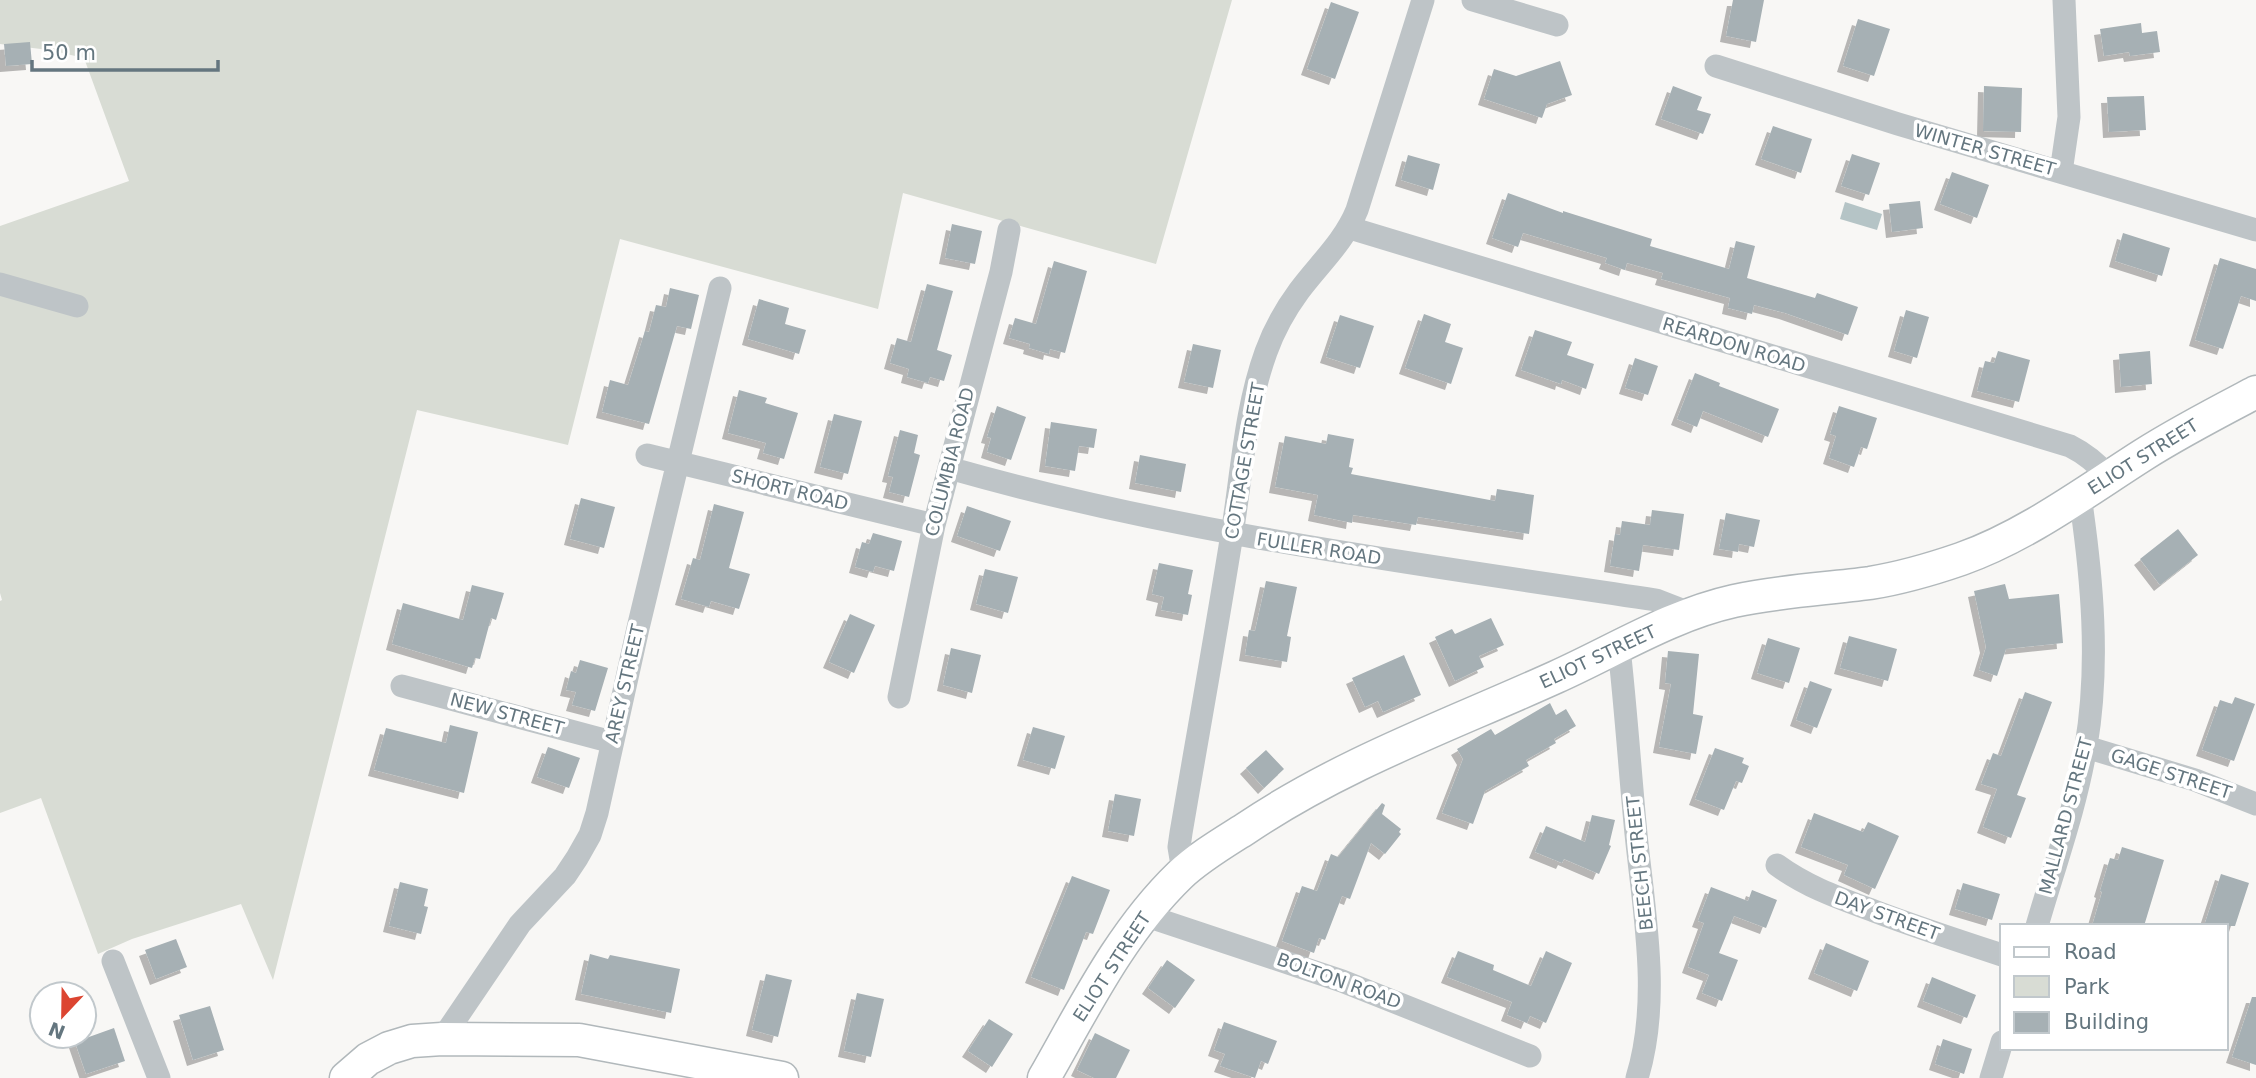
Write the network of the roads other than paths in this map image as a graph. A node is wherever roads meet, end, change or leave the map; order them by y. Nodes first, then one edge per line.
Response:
1 (1423, 0) edge
2 (1473, 0) edge
3 (2064, 0) edge
4 (1556, 25) dead end
5 (1716, 66) dead end
6 (2061, 172) junction
7 (1350, 228) junction
8 (1009, 230) dead end
9 (2256, 230) edge
10 (0, 284) edge
11 (720, 288) dead end
12 (77, 306) dead end
13 (2256, 392) edge
14 (647, 455) dead end
15 (679, 463) junction
16 (949, 468) junction
17 (2109, 477) junction
18 (2080, 496) junction
19 (934, 525) junction
20 (1232, 534) junction
21 (1692, 614) junction
22 (1619, 648) junction
23 (402, 686) dead end
24 (899, 697) dead end
25 (612, 742) junction
26 (2086, 747) junction
27 (2256, 804) edge
28 (1777, 864) dead end
29 (1183, 872) junction
30 (1144, 915) junction
31 (2038, 924) edge
32 (2000, 954) edge
33 (113, 961) dead end
34 (442, 1039) junction
35 (2000, 1049) edge
36 (1530, 1056) dead end
37 (159, 1078) edge
38 (346, 1078) edge
39 (782, 1078) edge
40 (1044, 1078) edge
41 (1637, 1078) edge
42 (1991, 1078) edge

1 - 7 street, COTTAGE STREET
2 - 4 street
3 - 6 street
5 - 6 street, WINTER STREET
6 - 9 street, WINTER STREET
7 - 17 street, REARDON ROAD
7 - 20 street, COTTAGE STREET
8 - 16 street, COLUMBIA ROAD
10 - 12 street
11 - 15 street, AREY STREET
13 - 17 street, ELIOT STREET
14 - 15 street, SHORT ROAD
15 - 19 street, SHORT ROAD
15 - 25 street, AREY STREET
16 - 19 street, COLUMBIA ROAD
16 - 20 street, FULLER ROAD
17 - 18 street, ELIOT STREET
18 - 21 street, ELIOT STREET
18 - 26 street, MALLARD STREET
19 - 24 street, COLUMBIA ROAD
20 - 21 street, FULLER ROAD
20 - 29 street, COTTAGE STREET
21 - 22 street, ELIOT STREET
22 - 29 street, ELIOT STREET
22 - 41 street, BEECH STREET
23 - 25 street, NEW STREET
25 - 34 street, AREY STREET
26 - 27 street, GAGE STREET
26 - 31 street, MALLARD STREET
28 - 32 street, DAY STREET
29 - 30 street, ELIOT STREET
30 - 36 street, BOLTON ROAD
30 - 40 street, ELIOT STREET
33 - 37 street
34 - 38 street
34 - 39 street
35 - 42 street

